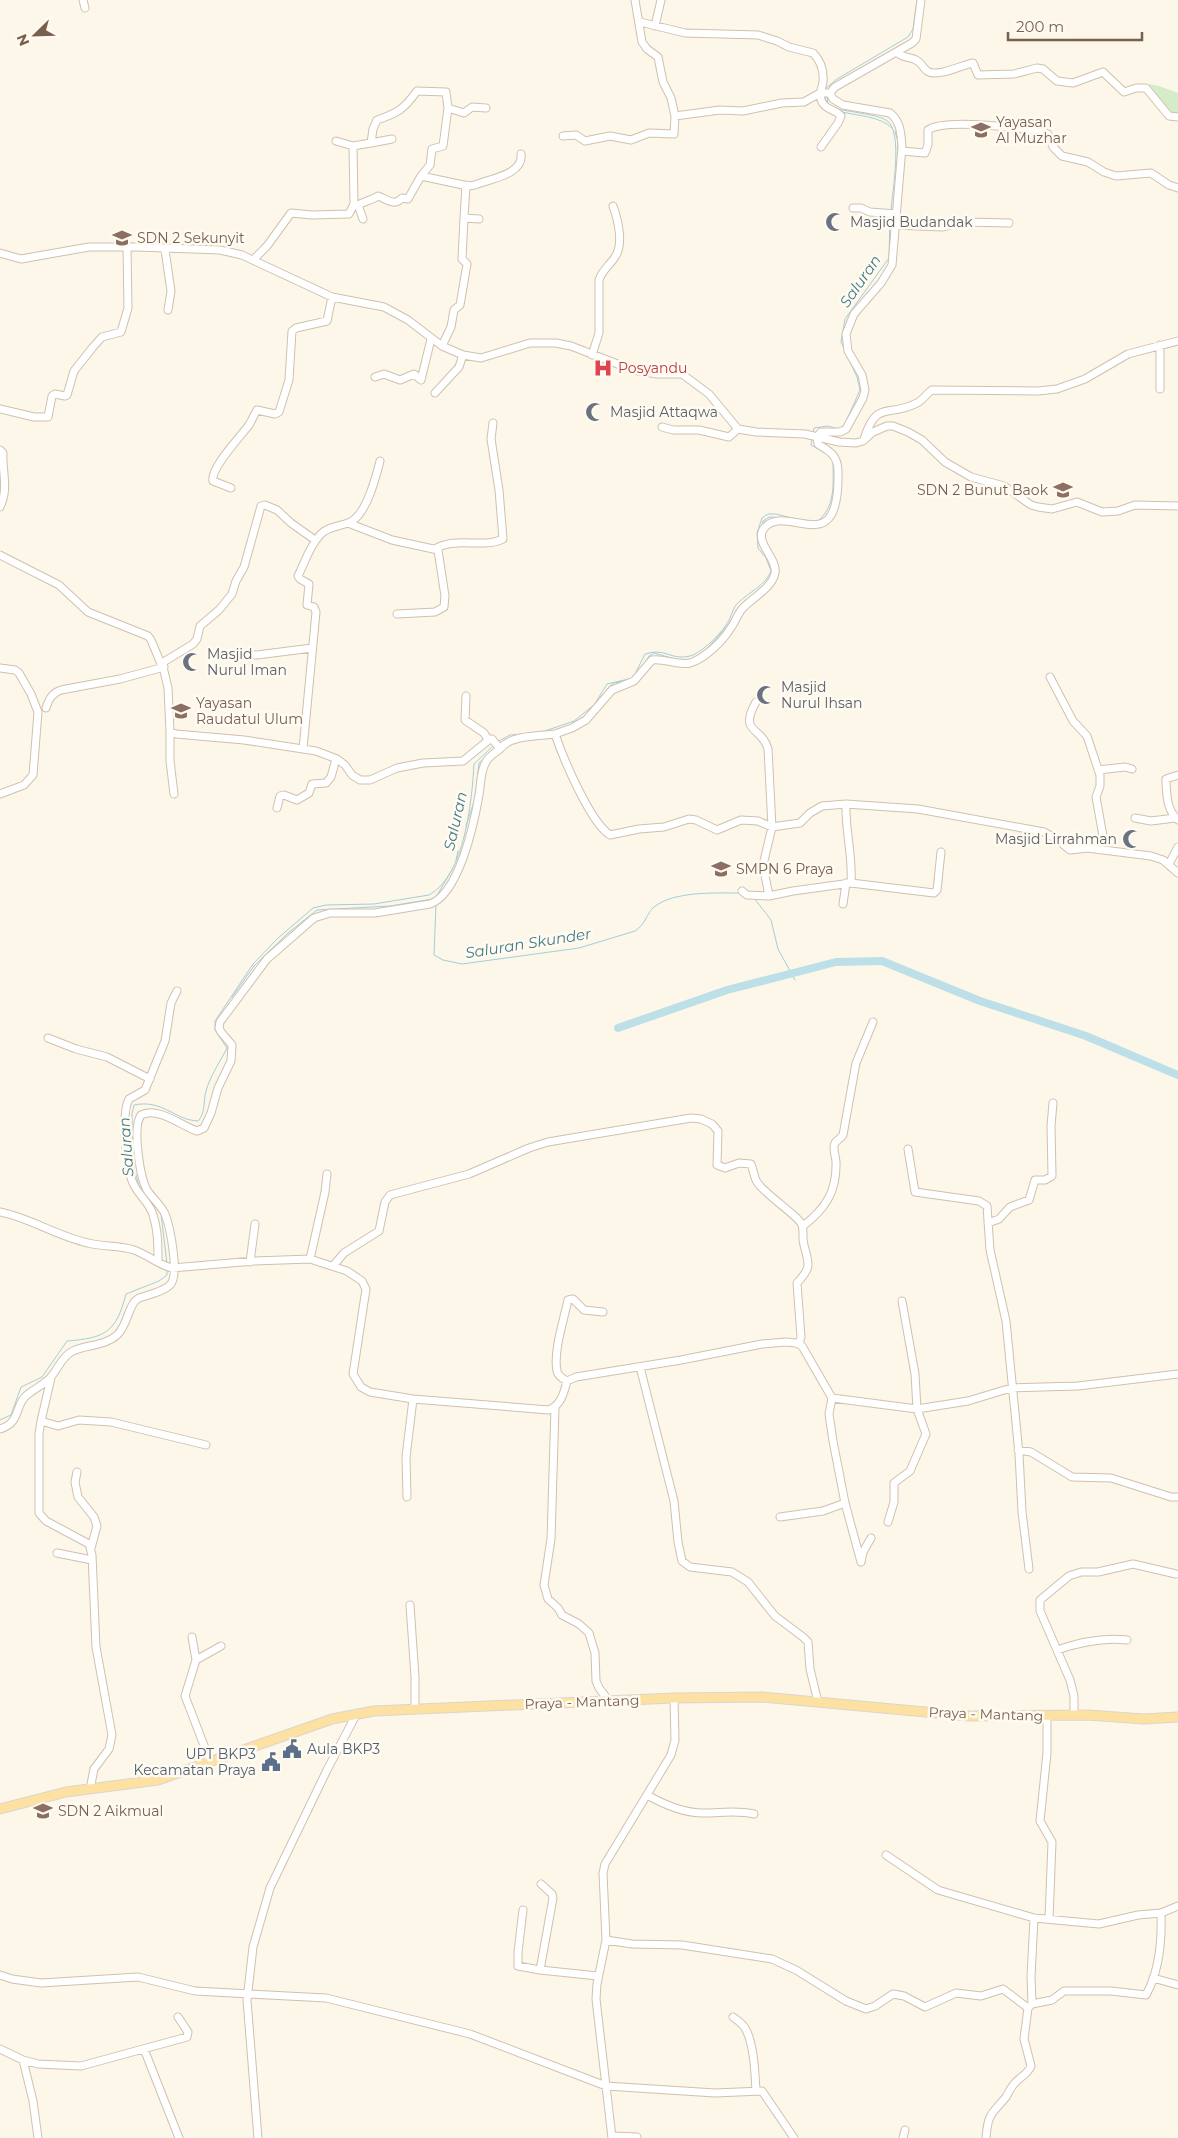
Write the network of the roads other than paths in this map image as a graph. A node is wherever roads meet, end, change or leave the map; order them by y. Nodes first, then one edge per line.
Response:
1 (83, 0) edge
2 (635, 0) edge
3 (660, 0) edge
4 (921, 0) edge
5 (85, 8) dead end
6 (640, 22) junction
7 (655, 26) junction
8 (898, 53) junction
9 (825, 93) junction
10 (448, 108) junction
11 (486, 108) dead end
12 (675, 116) junction
13 (1178, 117) edge
14 (563, 136) dead end
15 (392, 139) dead end
16 (336, 141) dead end
17 (371, 143) junction
18 (353, 146) junction
19 (821, 147) dead end
20 (902, 151) junction
21 (521, 154) dead end
22 (421, 176) junction
23 (466, 185) junction
24 (1178, 188) edge
25 (356, 205) junction
26 (613, 206) dead end
27 (852, 208) dead end
28 (893, 214) junction
29 (464, 218) junction
30 (363, 219) dead end
31 (479, 220) dead end
32 (1009, 223) dead end
33 (896, 225) junction
34 (127, 247) junction
35 (165, 250) junction
36 (0, 253) edge
37 (253, 260) junction
38 (332, 297) junction
39 (168, 310) dead end
40 (431, 338) junction
41 (1178, 341) edge
42 (1160, 345) junction
43 (442, 346) junction
44 (463, 355) junction
45 (592, 355) junction
46 (375, 377) dead end
47 (1160, 389) dead end
48 (435, 393) dead end
49 (0, 409) edge
50 (493, 423) dead end
51 (662, 426) dead end
52 (738, 429) junction
53 (816, 437) junction
54 (863, 441) junction
55 (0, 450) edge
56 (380, 461) dead end
57 (231, 488) dead end
58 (1178, 506) edge
59 (0, 507) edge
60 (348, 523) junction
61 (316, 540) junction
62 (435, 549) junction
63 (0, 555) edge
64 (397, 614) dead end
65 (312, 648) junction
66 (240, 655) dead end
67 (163, 665) junction
68 (0, 668) edge
69 (1050, 677) dead end
70 (466, 696) dead end
71 (756, 702) dead end
72 (46, 708) dead end
73 (170, 732) junction
74 (555, 734) junction
75 (490, 740) junction
76 (499, 748) junction
77 (303, 749) junction
78 (336, 758) junction
79 (1132, 769) dead end
80 (1098, 770) junction
81 (1178, 775) edge
82 (0, 794) edge
83 (174, 794) dead end
84 (846, 804) junction
85 (277, 808) dead end
86 (1135, 818) dead end
87 (1177, 819) edge
88 (772, 827) junction
89 (1178, 847) edge
90 (1088, 848) junction
91 (941, 852) dead end
92 (1169, 864) junction
93 (1178, 873) edge
94 (848, 883) junction
95 (742, 891) dead end
96 (769, 896) junction
97 (844, 904) dead end
98 (177, 991) dead end
99 (873, 1022) dead end
100 (48, 1038) dead end
101 (150, 1079) junction
102 (1053, 1103) dead end
103 (908, 1149) dead end
104 (327, 1174) dead end
105 (0, 1212) edge
106 (988, 1223) junction
107 (255, 1224) dead end
108 (803, 1226) junction
109 (310, 1259) junction
110 (250, 1262) junction
111 (160, 1264) junction
112 (333, 1266) junction
113 (174, 1268) junction
114 (902, 1301) dead end
115 (603, 1312) dead end
116 (799, 1344) junction
117 (640, 1366) junction
118 (1178, 1374) edge
119 (51, 1378) junction
120 (568, 1381) junction
121 (1011, 1388) junction
122 (832, 1398) junction
123 (413, 1399) junction
124 (555, 1408) junction
125 (917, 1409) junction
126 (41, 1421) junction
127 (0, 1429) edge
128 (206, 1445) dead end
129 (1018, 1450) junction
130 (77, 1472) dead end
131 (407, 1497) dead end
132 (1178, 1497) edge
133 (845, 1504) junction
134 (780, 1517) dead end
135 (888, 1522) dead end
136 (871, 1538) dead end
137 (91, 1548) junction
138 (57, 1554) dead end
139 (92, 1560) junction
140 (1029, 1569) dead end
141 (1176, 1574) dead end
142 (410, 1605) dead end
143 (192, 1637) dead end
144 (1127, 1640) dead end
145 (221, 1646) dead end
146 (1057, 1650) junction
147 (196, 1660) junction
148 (674, 1698) junction
149 (609, 1701) junction
150 (818, 1702) junction
151 (415, 1708) junction
152 (357, 1713) junction
153 (1074, 1715) junction
154 (1047, 1716) junction
155 (1178, 1717) edge
156 (210, 1761) junction
157 (90, 1789) junction
158 (647, 1795) junction
159 (0, 1809) edge
160 (754, 1814) dead end
161 (886, 1855) dead end
162 (541, 1884) dead end
163 (1178, 1906) edge
164 (523, 1910) dead end
165 (1161, 1913) junction
166 (1034, 1918) junction
167 (1049, 1919) junction
168 (606, 1940) junction
169 (540, 1970) junction
170 (0, 1975) edge
171 (598, 1976) junction
172 (1153, 1978) junction
173 (1178, 1985) edge
174 (248, 1994) junction
175 (1030, 2006) junction
176 (178, 2017) dead end
177 (733, 2017) dead end
178 (0, 2049) edge
179 (144, 2049) junction
180 (23, 2060) junction
181 (606, 2086) junction
182 (756, 2091) junction
183 (612, 2137) edge
184 (637, 2137) dead end
185 (38, 2138) edge
186 (179, 2138) edge
187 (258, 2138) edge
188 (794, 2138) edge
189 (986, 2138) edge

1 - 5 street
2 - 6 street
3 - 7 street
4 - 8 street
6 - 7 street
6 - 12 street
7 - 9 street
8 - 9 street
8 - 13 street
9 - 12 street
9 - 19 street
9 - 20 street
10 - 11 street
10 - 17 street
10 - 22 street
12 - 14 street
15 - 17 street
16 - 18 street
17 - 18 street
18 - 25 street
20 - 24 street
20 - 28 street
21 - 23 street
22 - 23 street
22 - 25 street
23 - 29 street
25 - 30 street
25 - 37 street
26 - 45 street
27 - 28 street
28 - 33 street
29 - 31 street
29 - 43 street
32 - 33 street
33 - 53 street
34 - 35 street
34 - 36 street
34 - 49 street
35 - 37 street
35 - 39 street
37 - 38 street
38 - 40 street
38 - 57 street
40 - 43 street
40 - 46 street
41 - 42 street
42 - 47 street
42 - 54 street
43 - 44 street
44 - 45 street
44 - 48 street
45 - 52 street
50 - 62 street
51 - 52 street
52 - 53 street
53 - 54 street
53 - 74 street
54 - 58 street
55 - 59 street
56 - 60 street
60 - 61 street
60 - 62 street
61 - 65 street
61 - 67 street
62 - 64 street
63 - 67 street
65 - 66 street
65 - 77 street
67 - 72 street
67 - 73 street
68 - 82 street
69 - 80 street
70 - 75 street
71 - 88 street
73 - 77 street
73 - 83 street
74 - 76 street
74 - 88 street
75 - 76 street
75 - 78 street
76 - 113 street
77 - 78 street
78 - 85 street
79 - 80 street
80 - 90 street
81 - 87 street
84 - 88 street
84 - 90 street
84 - 94 street
86 - 87 street
88 - 96 street
89 - 92 street
90 - 92 street
91 - 94 street
92 - 93 street
94 - 96 street
94 - 97 street
95 - 96 street
98 - 101 street
99 - 108 street
100 - 101 street
101 - 111 street
102 - 106 street
103 - 106 street
104 - 109 street
105 - 111 street
106 - 121 street
107 - 110 street
108 - 112 street
108 - 116 street
109 - 110 street
109 - 112 street
110 - 113 street
111 - 113 street
112 - 123 street
113 - 119 street
114 - 125 street
115 - 120 street
116 - 117 street
116 - 122 street
117 - 120 street
117 - 150 street
118 - 121 street
119 - 126 street
119 - 127 street
120 - 124 street
121 - 125 street
121 - 129 street
122 - 125 street
122 - 133 street
123 - 124 street
123 - 131 street
124 - 149 street
125 - 135 street
126 - 128 street
126 - 137 street
129 - 132 street
129 - 140 street
130 - 137 street
133 - 134 street
133 - 136 street
137 - 139 street
138 - 139 street
139 - 157 street
141 - 146 street
142 - 151 street
143 - 147 street
144 - 146 street
145 - 147 street
146 - 153 street
147 - 156 street
148 - 149 main road, Praya - Mantang
148 - 150 main road, Praya - Mantang
148 - 158 street
149 - 151 main road, Praya - Mantang
150 - 154 main road, Praya - Mantang
151 - 152 main road, Praya - Mantang
152 - 156 main road, Praya - Mantang
152 - 174 street
153 - 154 main road, Praya - Mantang
153 - 155 main road, Praya - Mantang
154 - 167 street
156 - 157 main road, Praya - Mantang
157 - 159 main road, Praya - Mantang
158 - 160 street
158 - 168 street
161 - 166 street
162 - 169 street
163 - 165 street
164 - 169 street
165 - 167 street
165 - 172 street
166 - 167 street
166 - 175 street
168 - 171 street
168 - 175 street
169 - 171 street
170 - 174 street
171 - 181 street
172 - 173 street
172 - 175 street
174 - 181 street
174 - 187 street
175 - 189 street
176 - 179 street
177 - 182 street
178 - 180 street
179 - 180 street
179 - 186 street
180 - 185 street
181 - 182 street
181 - 183 street
182 - 188 street
183 - 184 street

